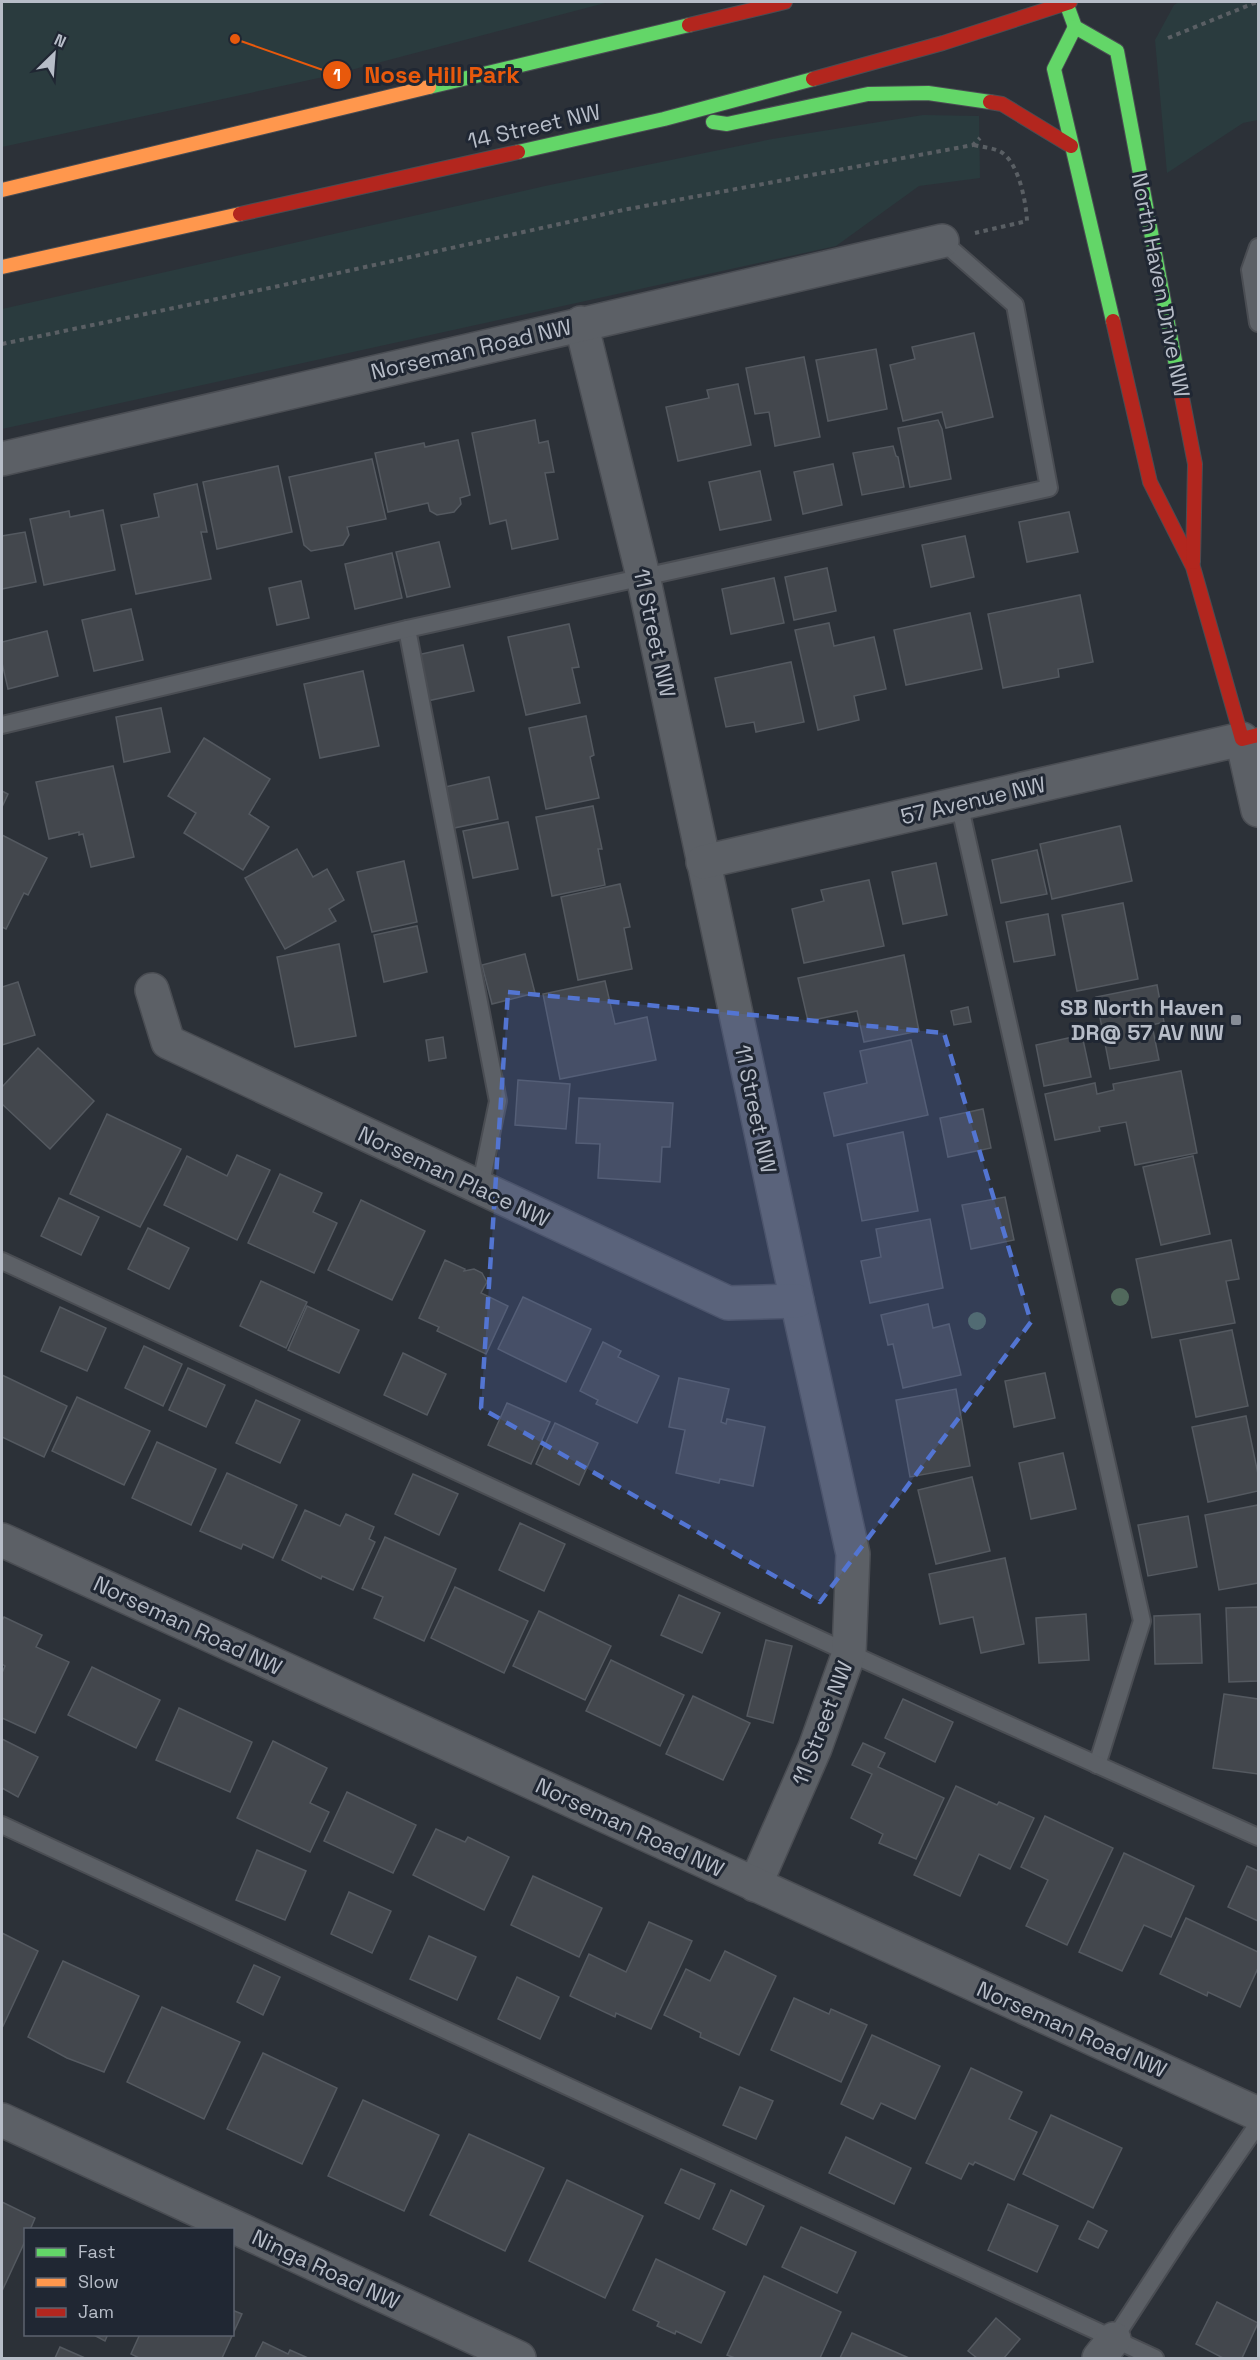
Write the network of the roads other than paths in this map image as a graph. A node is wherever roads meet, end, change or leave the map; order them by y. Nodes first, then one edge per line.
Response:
1 (784, 2) edge
2 (1067, 2) edge
3 (1075, 27) junction
4 (664, 118) junction
5 (1071, 146) junction
6 (2, 190) edge
7 (942, 241) joint
8 (1258, 247) edge
9 (2, 267) edge
10 (581, 323) junction
11 (1258, 324) edge
12 (2, 459) edge
13 (1193, 567) junction
14 (643, 576) junction
15 (407, 629) junction
16 (2, 725) edge
17 (1250, 737) edge
18 (959, 803) junction
19 (1258, 810) edge
20 (703, 862) junction
21 (152, 990) dead end
22 (480, 1188) junction
23 (2, 1261) edge
24 (797, 1301) junction
25 (2, 1539) edge
26 (849, 1653) junction
27 (1097, 1765) junction
28 (2, 1825) edge
29 (1258, 1837) edge
30 (755, 1885) junction
31 (1258, 2114) edge
32 (2, 2120) edge
33 (1258, 2124) edge
34 (1107, 2349) edge
35 (519, 2358) edge
36 (1155, 2358) edge

1 - 6 main road
2 - 3 main road
2 - 4 main road, 14 Street NW
3 - 5 main road, North Haven Drive NW
3 - 13 main road, North Haven Drive NW
4 - 5 main road
4 - 9 main road, 14 Street NW
5 - 13 main road, North Haven Drive NW
7 - 10 street, Norseman Road NW
7 - 14 lane
8 - 11 lane
10 - 12 street, Norseman Road NW
10 - 14 street, 11 Street NW
13 - 17 main road, North Haven Drive NW
14 - 15 lane
14 - 20 street, 11 Street NW
15 - 16 lane
15 - 22 lane
17 - 18 street, 57 Avenue NW
17 - 19 street, North Haven Drive NW
18 - 20 street, 57 Avenue NW
18 - 27 lane
20 - 24 street, 11 Street NW
21 - 22 street, Norseman Place NW
22 - 24 street, Norseman Place NW
23 - 26 lane
24 - 26 street, 11 Street NW
25 - 30 street, Norseman Road NW
26 - 27 lane
26 - 30 street, 11 Street NW
27 - 29 lane
28 - 34 lane
30 - 31 street, Norseman Road NW
32 - 35 street, Ninga Road NW
33 - 34 lane
34 - 36 lane

